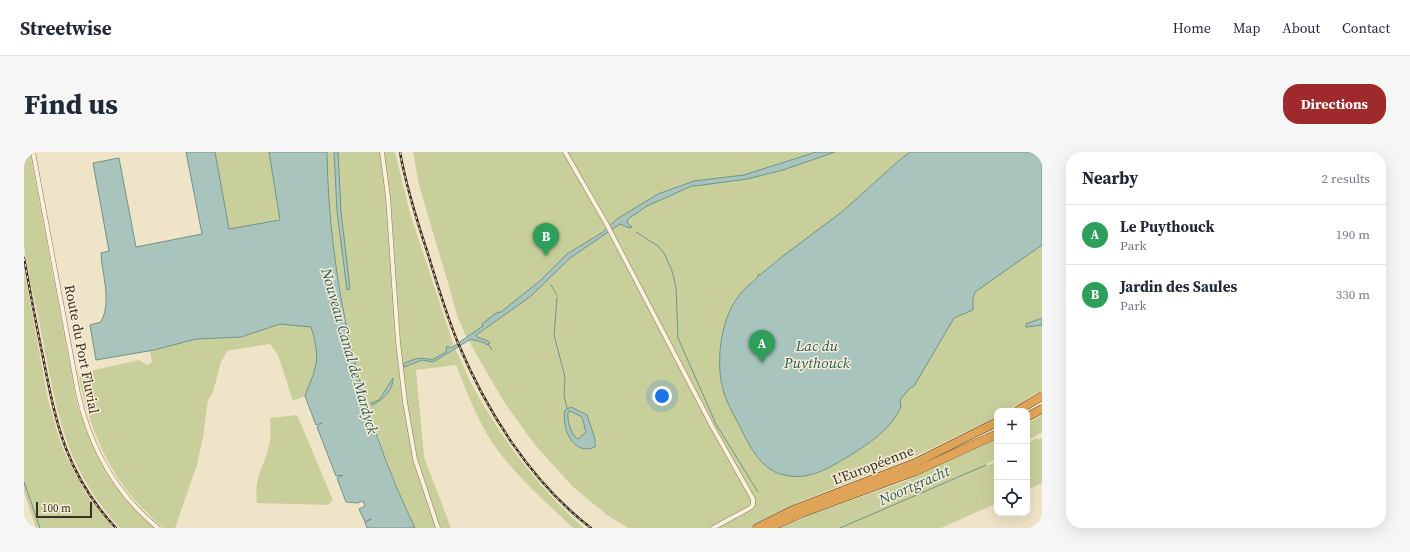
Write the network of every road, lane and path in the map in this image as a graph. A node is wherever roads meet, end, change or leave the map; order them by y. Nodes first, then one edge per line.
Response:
1 (33, 152) edge
2 (382, 152) edge
3 (566, 152) edge
4 (1042, 396) edge
5 (1022, 408) edge
6 (1042, 409) edge
7 (1030, 415) edge
8 (994, 423) edge
9 (994, 435) edge
10 (158, 528) edge
11 (438, 528) edge
12 (713, 528) edge
13 (757, 528) edge
14 (769, 528) edge

1 - 10 street, Route du Port Fluvial
2 - 11 street
3 - 12 street
4 - 5 highway
6 - 7 highway
8 - 13 highway, L'Européenne
9 - 14 highway, L'Européenne

